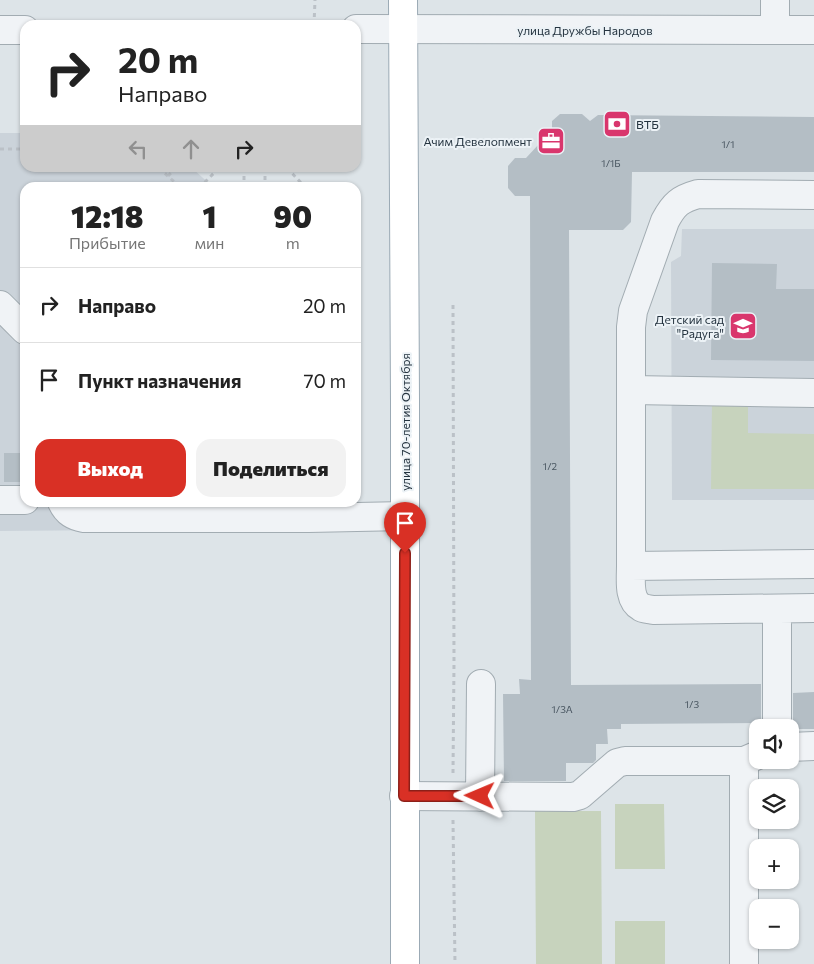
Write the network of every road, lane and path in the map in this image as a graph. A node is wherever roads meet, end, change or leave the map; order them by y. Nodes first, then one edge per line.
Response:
1 (315, 0) edge
2 (403, 0) edge
3 (775, 0) edge
4 (314, 20) edge
5 (361, 29) edge
6 (403, 29) junction
7 (0, 30) edge
8 (20, 30) edge
9 (775, 30) junction
10 (814, 30) edge
11 (0, 149) edge
12 (20, 149) edge
13 (164, 172) edge
14 (172, 172) edge
15 (215, 172) edge
16 (291, 172) edge
17 (168, 176) junction
18 (174, 182) edge
19 (205, 182) edge
20 (300, 182) edge
21 (814, 195) edge
22 (453, 305) dead end
23 (0, 306) edge
24 (20, 325) edge
25 (632, 390) junction
26 (814, 393) edge
27 (0, 500) edge
28 (20, 500) edge
29 (65, 507) edge
30 (405, 516) junction
31 (814, 564) edge
32 (631, 566) junction
33 (814, 608) edge
34 (777, 609) junction
35 (481, 684) dead end
36 (777, 719) edge
37 (799, 746) edge
38 (814, 746) edge
39 (749, 758) edge
40 (751, 769) edge
41 (404, 796) junction
42 (453, 796) junction
43 (480, 796) junction
44 (405, 964) edge
45 (454, 964) edge
46 (744, 964) edge

1 - 4 path
2 - 6 main road, улица 70-летия Октября
3 - 9 street
5 - 6 street, улица Дружбы Народов
6 - 9 street, улица Дружбы Народов
6 - 30 main road, улица 70-летия Октября
7 - 8 street
9 - 10 street, улица Дружбы Народов
11 - 12 path
13 - 17 path
14 - 17 path
15 - 19 path
16 - 20 path
17 - 18 path
21 - 25 street
22 - 42 path
23 - 24 street
25 - 26 street
25 - 32 street
27 - 28 street
29 - 30 street
30 - 41 main road, улица 70-летия Октября
31 - 32 street
32 - 34 street
33 - 34 street
34 - 36 street
35 - 43 street
37 - 38 street
39 - 43 street
40 - 46 street
41 - 42 street
41 - 44 main road, улица 70-летия Октября
42 - 43 street
42 - 45 path

